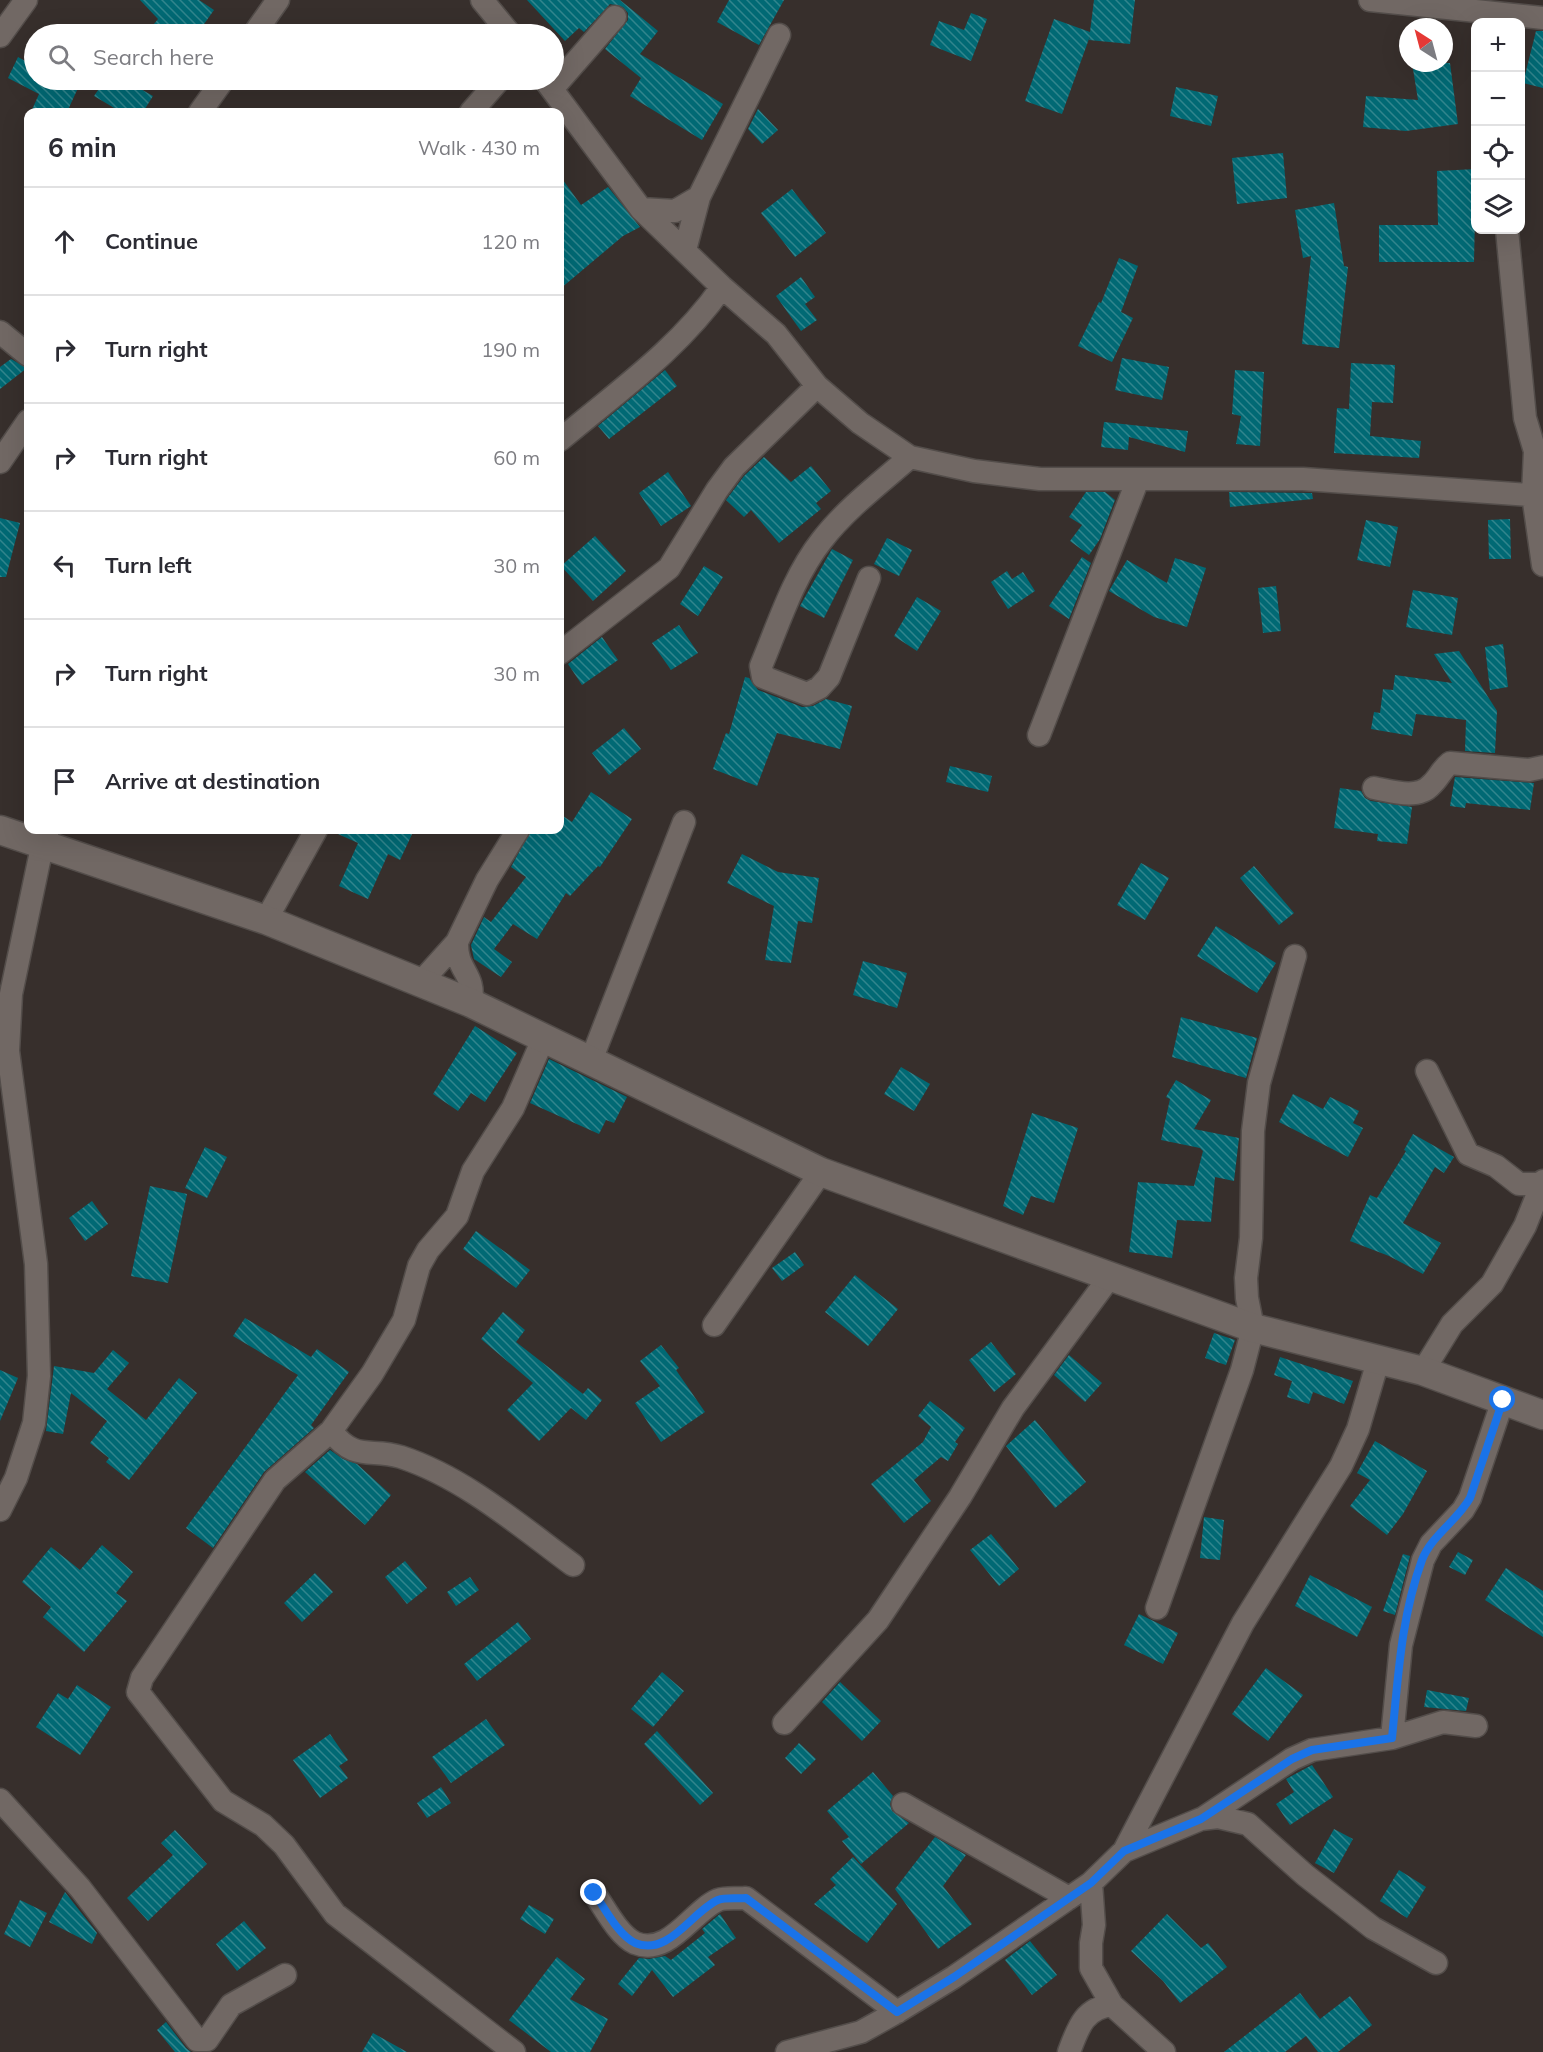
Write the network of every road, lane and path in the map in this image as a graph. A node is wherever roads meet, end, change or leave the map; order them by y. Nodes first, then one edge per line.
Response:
1 (26, 0) edge
2 (278, 0) edge
3 (482, 0) edge
4 (1370, 0) edge
5 (1486, 11) edge
6 (615, 17) dead end
7 (1543, 18) edge
8 (261, 24) edge
9 (502, 24) edge
10 (780, 35) dead end
11 (0, 36) edge
12 (564, 69) edge
13 (216, 90) edge
14 (490, 90) edge
15 (553, 90) edge
16 (203, 108) edge
17 (474, 108) edge
18 (699, 197) junction
19 (641, 209) junction
20 (1507, 234) edge
21 (686, 250) junction
22 (722, 287) junction
23 (0, 332) edge
24 (24, 346) edge
25 (817, 386) junction
26 (24, 427) edge
27 (564, 437) edge
28 (910, 457) junction
29 (0, 462) edge
30 (1138, 479) junction
31 (1538, 496) edge
32 (1543, 565) edge
33 (869, 579) dead end
34 (564, 650) edge
35 (1040, 735) dead end
36 (1543, 767) edge
37 (1374, 788) dead end
38 (684, 822) dead end
39 (0, 830) edge
40 (24, 833) edge
41 (30, 834) edge
42 (314, 834) edge
43 (516, 834) edge
44 (45, 836) edge
45 (266, 920) junction
46 (457, 942) junction
47 (1295, 956) dead end
48 (421, 982) junction
49 (471, 1003) junction
50 (543, 1039) junction
51 (590, 1063) junction
52 (1427, 1071) dead end
53 (821, 1172) junction
54 (1542, 1183) edge
55 (1534, 1229) edge
56 (1109, 1278) junction
57 (714, 1325) dead end
58 (1253, 1328) junction
59 (1378, 1361) junction
60 (1423, 1371) junction
61 (1503, 1400) junction
62 (1543, 1415) edge
63 (331, 1431) junction
64 (0, 1510) edge
65 (573, 1565) dead end
66 (1157, 1608) dead end
67 (784, 1723) dead end
68 (1476, 1726) dead end
69 (1392, 1738) junction
70 (0, 1800) edge
71 (903, 1804) dead end
72 (1201, 1819) junction
73 (1124, 1851) junction
74 (1091, 1883) junction
75 (594, 1893) dead end
76 (1070, 1898) junction
77 (1436, 1963) dead end
78 (285, 1975) dead end
79 (1112, 2005) junction
80 (897, 2012) junction
81 (514, 2052) edge
82 (787, 2052) edge
83 (1069, 2052) edge
84 (1164, 2052) edge

1 - 11 street
2 - 8 street
3 - 9 street
4 - 5 street
5 - 7 street
6 - 12 street
10 - 18 street
13 - 16 street
14 - 17 street
15 - 19 street
18 - 19 street
18 - 21 street
19 - 21 street
20 - 31 street
21 - 22 street
22 - 25 street
22 - 27 street
23 - 24 street
25 - 28 street
25 - 34 street
26 - 29 street
28 - 30 street
28 - 33 street
30 - 31 street
30 - 35 street
31 - 32 street
36 - 37 street
38 - 51 street
39 - 40 street
41 - 44 street
42 - 45 street
43 - 46 street
44 - 45 street
44 - 64 street
45 - 48 street
46 - 48 street
46 - 49 street
47 - 58 street
48 - 49 street
49 - 50 street
50 - 51 street
50 - 63 street
51 - 53 street
52 - 54 street
53 - 56 street
53 - 57 street
54 - 55 street
55 - 60 street
56 - 58 street
56 - 67 street
58 - 59 street
58 - 66 street
59 - 60 street
59 - 73 street
60 - 61 street
61 - 62 street
61 - 69 street
63 - 65 street
63 - 81 street
68 - 69 street
69 - 72 street
70 - 78 street
71 - 76 street
72 - 73 street
72 - 77 street
73 - 74 street
74 - 76 street
74 - 79 street
75 - 80 street
76 - 80 street
79 - 83 street
79 - 84 street
80 - 82 street

